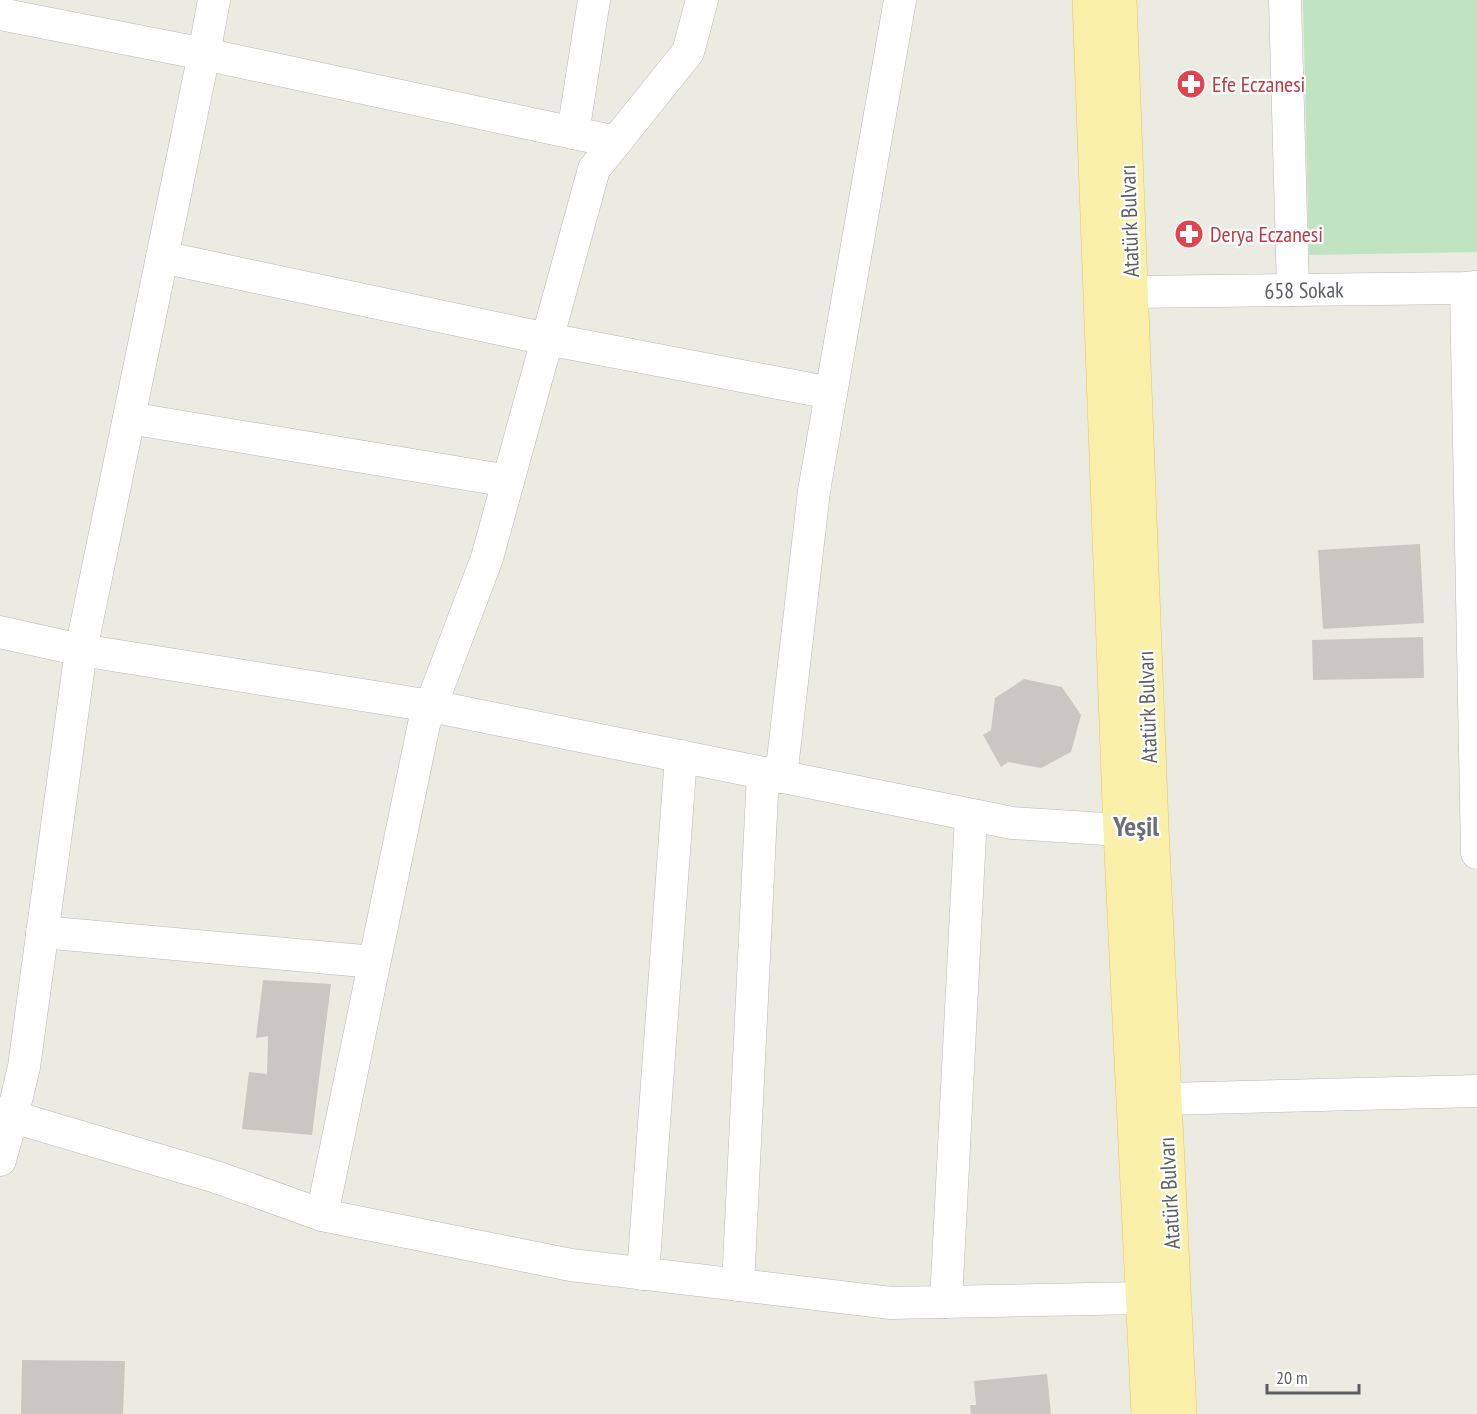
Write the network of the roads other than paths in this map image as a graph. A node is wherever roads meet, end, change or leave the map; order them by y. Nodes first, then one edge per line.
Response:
1 (214, 0) edge
2 (594, 0) edge
3 (702, 0) edge
4 (900, 0) edge
5 (1089, 0) edge
6 (1120, 0) edge
7 (1285, 0) edge
8 (0, 14) edge
9 (204, 54) junction
10 (573, 133) junction
11 (616, 142) junction
12 (162, 257) junction
13 (1472, 287) edge
14 (1293, 290) junction
15 (1132, 292) junction
16 (547, 339) junction
17 (831, 393) junction
18 (129, 418) junction
19 (508, 481) junction
20 (0, 632) edge
21 (81, 650) junction
22 (431, 706) junction
23 (681, 756) junction
24 (1476, 773) edge
25 (772, 775) junction
26 (972, 815) junction
27 (1120, 830) junction
28 (1477, 853) edge
29 (42, 932) junction
30 (374, 962) junction
31 (1477, 1090) edge
32 (1165, 1099) junction
33 (6, 1115) edge
34 (0, 1160) edge
35 (322, 1215) junction
36 (643, 1274) junction
37 (738, 1285) junction
38 (1142, 1298) junction
39 (946, 1302) junction
40 (1148, 1414) edge
41 (1180, 1414) edge

1 - 9 street
2 - 10 street
3 - 11 street
4 - 17 street
5 - 27 main road, Atatürk Bulvarı
6 - 15 main road, Atatürk Bulvarı
7 - 14 street
8 - 9 street
9 - 10 street
9 - 12 street
10 - 11 street
11 - 16 street
12 - 16 street
12 - 18 street
13 - 14 street, 658 Sokak
13 - 24 street
14 - 15 street, 658 Sokak
15 - 32 main road, Atatürk Bulvarı
16 - 17 street
16 - 19 street
17 - 25 street
18 - 19 street
18 - 21 street
19 - 22 street
20 - 21 street
21 - 22 street
21 - 29 street
22 - 23 street
22 - 30 street
23 - 25 street
23 - 36 street
24 - 28 street
25 - 26 street
25 - 37 street
26 - 27 street
26 - 39 street
27 - 38 main road, Atatürk Bulvarı
29 - 30 street
29 - 33 street
30 - 35 street
31 - 32 street
32 - 41 main road, Atatürk Bulvarı
33 - 34 street
33 - 35 street
35 - 36 street
36 - 37 street
37 - 39 street
38 - 39 street
38 - 40 main road, Atatürk Bulvarı

